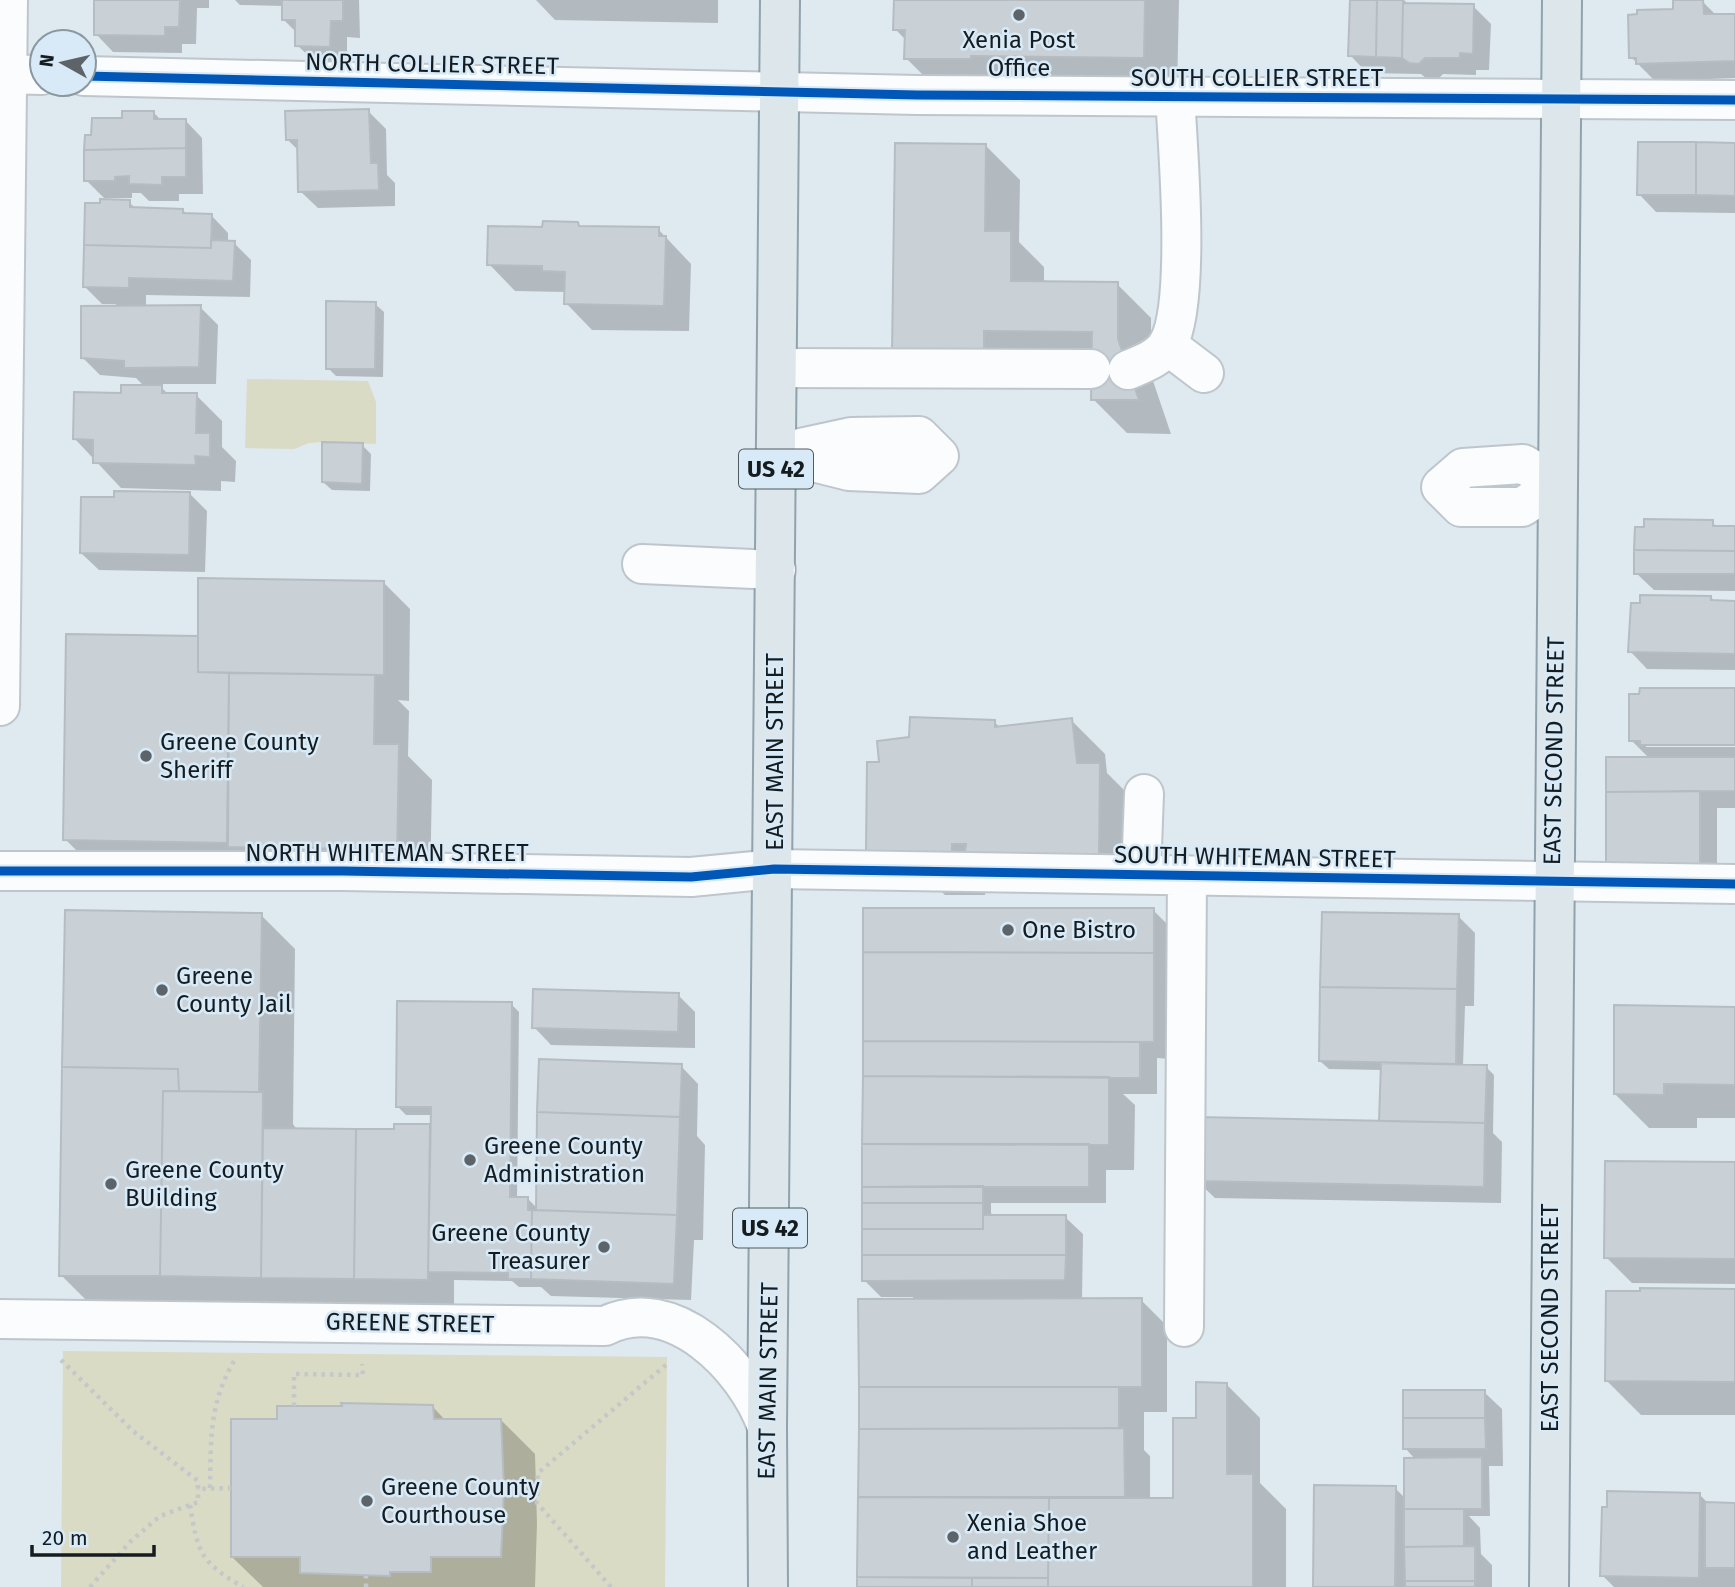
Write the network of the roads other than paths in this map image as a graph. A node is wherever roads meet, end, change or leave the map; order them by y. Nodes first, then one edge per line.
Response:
1 (8, 0) edge
2 (780, 0) edge
3 (1562, 0) edge
4 (17, 74) edge
5 (98, 76) edge
6 (779, 92) junction
7 (1175, 97) junction
8 (1563, 100) junction
9 (1735, 100) edge
10 (1167, 345) junction
11 (777, 368) junction
12 (1204, 373) dead end
13 (642, 564) dead end
14 (776, 570) junction
15 (0, 706) edge
16 (1144, 794) dead end
17 (774, 869) junction
18 (0, 871) edge
19 (1141, 874) junction
20 (1187, 875) junction
21 (1552, 880) junction
22 (1735, 884) edge
23 (0, 1319) edge
24 (1184, 1327) dead end
25 (767, 1427) junction
26 (768, 1587) edge
27 (1549, 1587) edge

1 - 4 street
2 - 6 main road, EAST MAIN STREET / US 42
3 - 8 main road, EAST SECOND STREET
4 - 15 street
5 - 6 street, NORTH COLLIER STREET
6 - 7 street, SOUTH COLLIER STREET
6 - 11 main road, EAST MAIN STREET / US 42
7 - 8 street, SOUTH COLLIER STREET
7 - 10 street
8 - 9 street, SOUTH COLLIER STREET
8 - 21 main road, EAST SECOND STREET
10 - 11 street
10 - 12 street
11 - 14 main road, EAST MAIN STREET / US 42
13 - 14 street
14 - 17 main road, EAST MAIN STREET / US 42
16 - 19 street
17 - 18 street, NORTH WHITEMAN STREET
17 - 19 street, SOUTH WHITEMAN STREET
17 - 25 main road, EAST MAIN STREET / US 42
19 - 20 street, SOUTH WHITEMAN STREET
20 - 21 street, SOUTH WHITEMAN STREET
20 - 24 street
21 - 22 street, SOUTH WHITEMAN STREET
21 - 27 main road, EAST SECOND STREET
23 - 25 street, GREENE STREET
25 - 26 main road, EAST MAIN STREET / US 42

